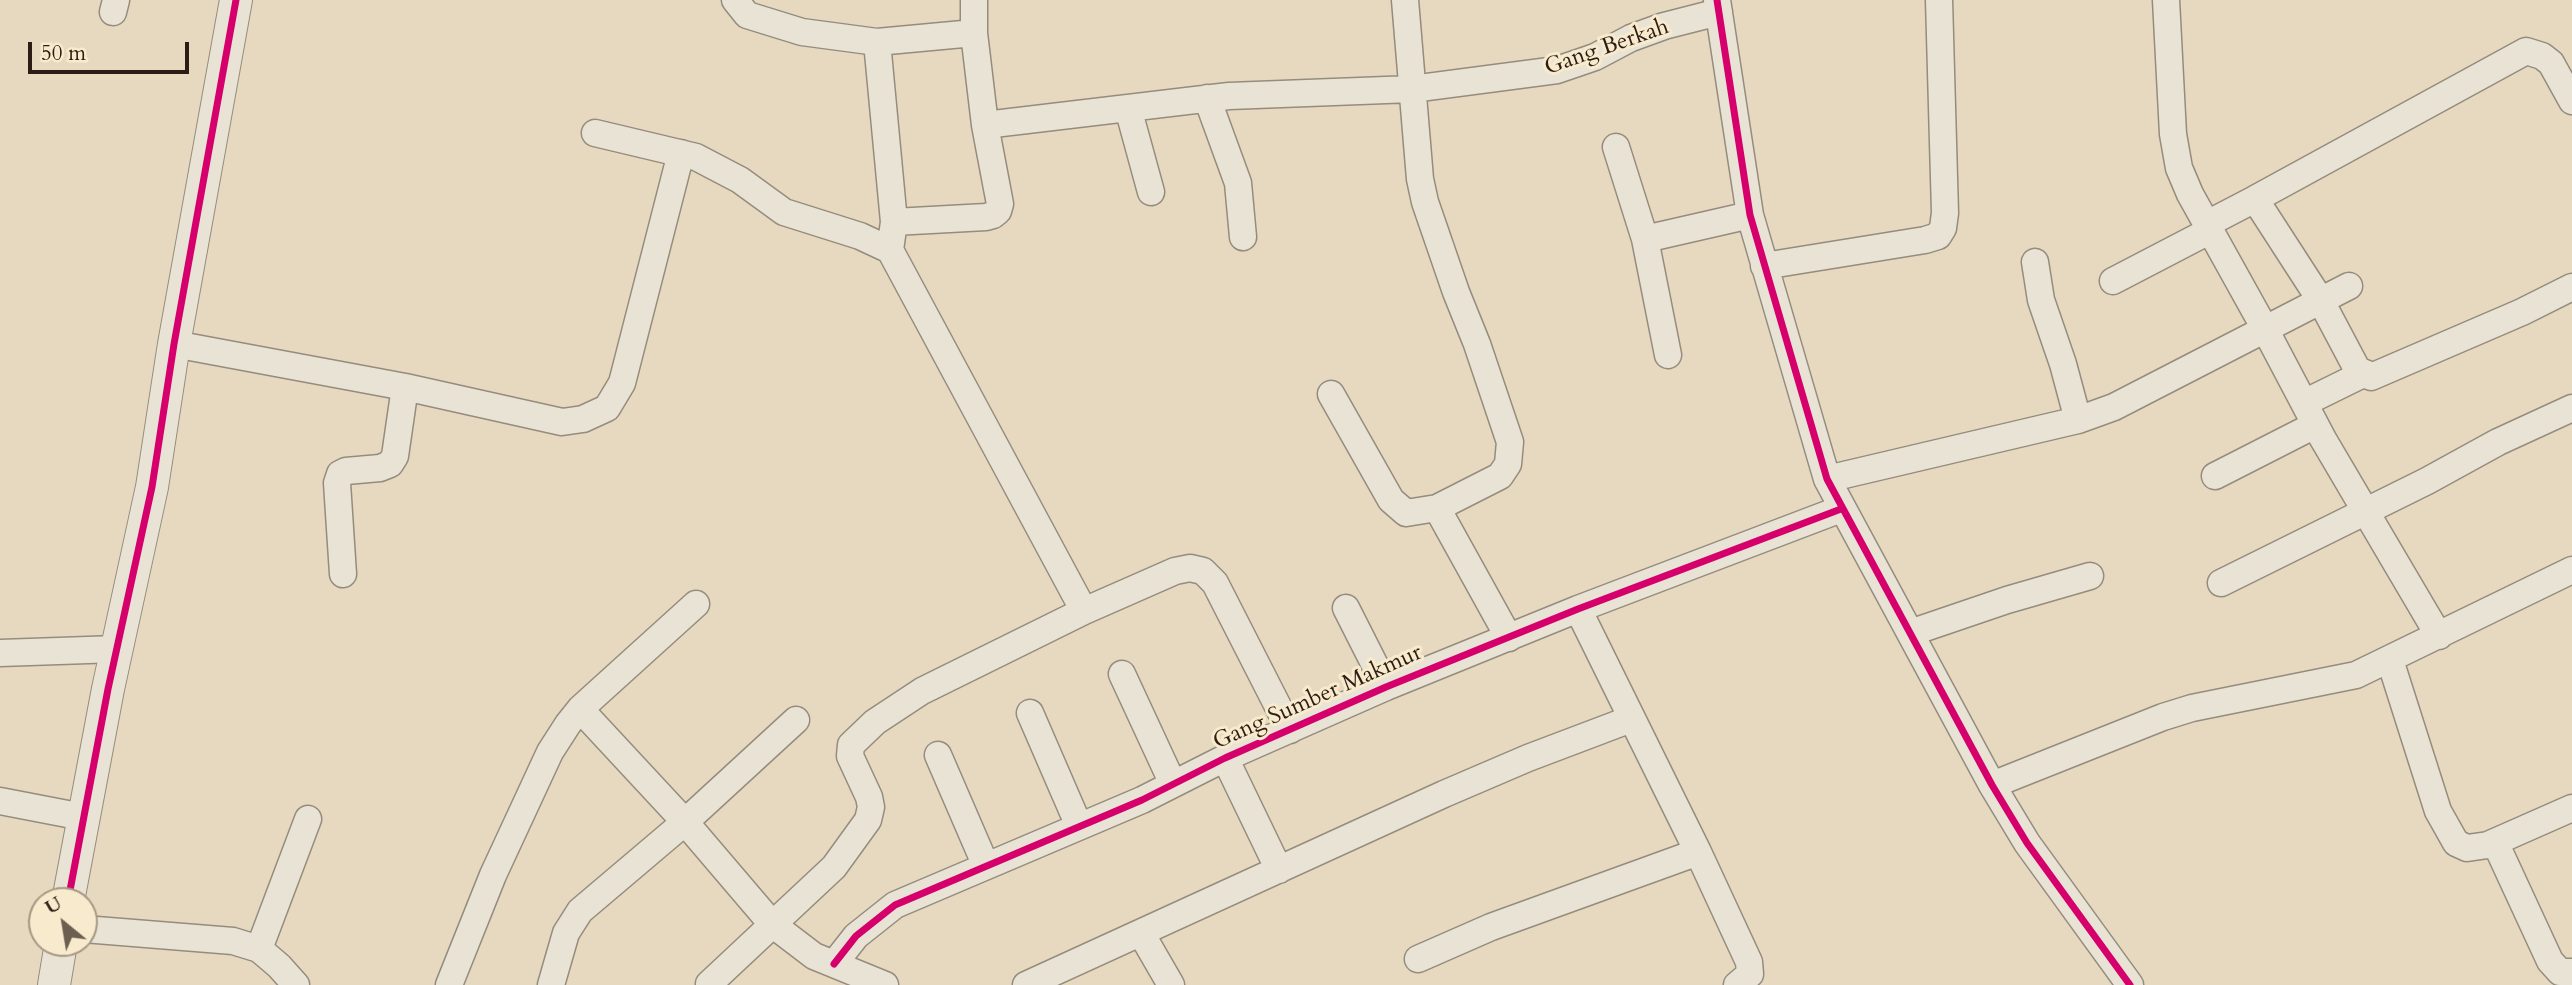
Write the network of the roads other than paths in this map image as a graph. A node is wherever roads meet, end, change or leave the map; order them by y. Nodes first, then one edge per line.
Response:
1 (236, 0) edge
2 (735, 0) edge
3 (974, 0) edge
4 (1405, 0) edge
5 (1939, 0) edge
6 (2166, 0) edge
7 (1718, 6) edge
8 (974, 33) junction
9 (877, 42) junction
10 (1412, 89) junction
11 (1207, 99) junction
12 (2572, 101) edge
13 (1128, 108) junction
14 (985, 125) junction
15 (595, 133) dead end
16 (1616, 147) dead end
17 (681, 153) junction
18 (1151, 192) dead end
19 (2255, 199) junction
20 (1750, 215) junction
21 (894, 222) junction
22 (2209, 227) junction
23 (1243, 237) dead end
24 (1646, 239) junction
25 (890, 250) junction
26 (2035, 262) dead end
27 (1764, 266) junction
28 (2113, 281) dead end
29 (2349, 286) dead end
30 (2572, 288) edge
31 (2321, 301) junction
32 (2266, 329) junction
33 (174, 344) junction
34 (1668, 355) dead end
35 (2365, 373) junction
36 (405, 387) junction
37 (1331, 394) dead end
38 (2572, 408) edge
39 (2310, 414) junction
40 (2078, 420) junction
41 (2214, 476) dead end
42 (1827, 479) junction
43 (1437, 508) junction
44 (1842, 509) junction
45 (2365, 511) junction
46 (2572, 570) edge
47 (343, 575) dead end
48 (2090, 576) dead end
49 (2221, 583) dead end
50 (696, 604) dead end
51 (1346, 608) dead end
52 (1578, 609) junction
53 (1084, 611) junction
54 (1910, 633) junction
55 (2439, 636) junction
56 (1509, 639) junction
57 (117, 649) junction
58 (0, 653) edge
59 (2390, 660) junction
60 (1122, 674) dead end
61 (1386, 687) junction
62 (580, 709) junction
63 (1030, 713) dead end
64 (1631, 719) junction
65 (796, 720) dead end
66 (1290, 730) junction
67 (938, 755) dead end
68 (1225, 758) junction
69 (1173, 784) junction
70 (1992, 785) junction
71 (1, 806) edge
72 (2572, 808) edge
73 (83, 817) junction
74 (308, 818) dead end
75 (685, 822) junction
76 (1079, 826) junction
77 (2495, 842) junction
78 (1698, 852) junction
79 (986, 866) junction
80 (1279, 870) junction
81 (70, 887) edge
82 (772, 924) junction
83 (98, 930) edge
84 (1141, 933) junction
85 (259, 949) junction
86 (59, 957) edge
87 (1418, 959) dead end
88 (834, 964) junction
89 (2572, 972) edge
90 (558, 982) edge
91 (709, 984) edge
92 (54, 985) edge
93 (296, 985) edge
94 (449, 985) edge
95 (885, 985) edge
96 (1026, 985) edge
97 (1171, 985) edge
98 (1737, 985) edge
99 (2130, 985) edge

1 - 33 street
2 - 9 street
3 - 8 street
4 - 10 street
5 - 27 street
6 - 22 street
7 - 10 street, Gang Berkah
7 - 20 street
8 - 9 street
8 - 14 street
9 - 21 street
10 - 11 street, Gang Berkah
10 - 43 street
11 - 13 street, Gang Berkah
11 - 23 street
12 - 19 street
13 - 14 street, Gang Berkah
13 - 18 street
14 - 21 street
15 - 17 street
16 - 24 street
17 - 25 street
17 - 36 street
19 - 22 street
19 - 31 street
20 - 24 street
20 - 27 street
21 - 25 street
22 - 28 street
22 - 32 street
24 - 34 street
25 - 53 street
26 - 40 street
27 - 42 street
29 - 31 street
30 - 35 street
31 - 32 street
31 - 35 street
32 - 39 street
32 - 40 street
33 - 36 street
33 - 57 street
35 - 39 street
36 - 47 street
37 - 43 street
38 - 45 street
39 - 41 street
39 - 45 street
40 - 42 street
42 - 44 street
43 - 56 street
44 - 52 street, Gang Sumber Makmur
44 - 54 street
45 - 49 street
45 - 55 street
46 - 55 street
48 - 54 street
50 - 62 street
51 - 61 street
52 - 56 street, Gang Sumber Makmur
52 - 64 street
53 - 66 street
53 - 82 street
54 - 70 street
55 - 59 street
56 - 61 street, Gang Sumber Makmur
57 - 58 street
57 - 73 street
59 - 70 street
59 - 77 street
60 - 69 street
61 - 66 street, Gang Sumber Makmur
62 - 75 street
62 - 94 street
63 - 76 street
64 - 78 street
64 - 80 street
65 - 75 street
66 - 68 street, Gang Sumber Makmur
67 - 79 street
68 - 69 street, Gang Sumber Makmur
68 - 80 street
69 - 76 street, Gang Sumber Makmur
70 - 99 street
71 - 73 street
72 - 77 street
73 - 81 street
74 - 85 street
75 - 82 street
75 - 90 street
76 - 79 street, Gang Sumber Makmur
77 - 89 street
78 - 87 street
78 - 98 street
79 - 88 street, Gang Sumber Makmur
80 - 84 street
82 - 88 street
82 - 91 street
83 - 85 street
84 - 96 street
84 - 97 street
85 - 93 street
86 - 92 street
88 - 95 street

